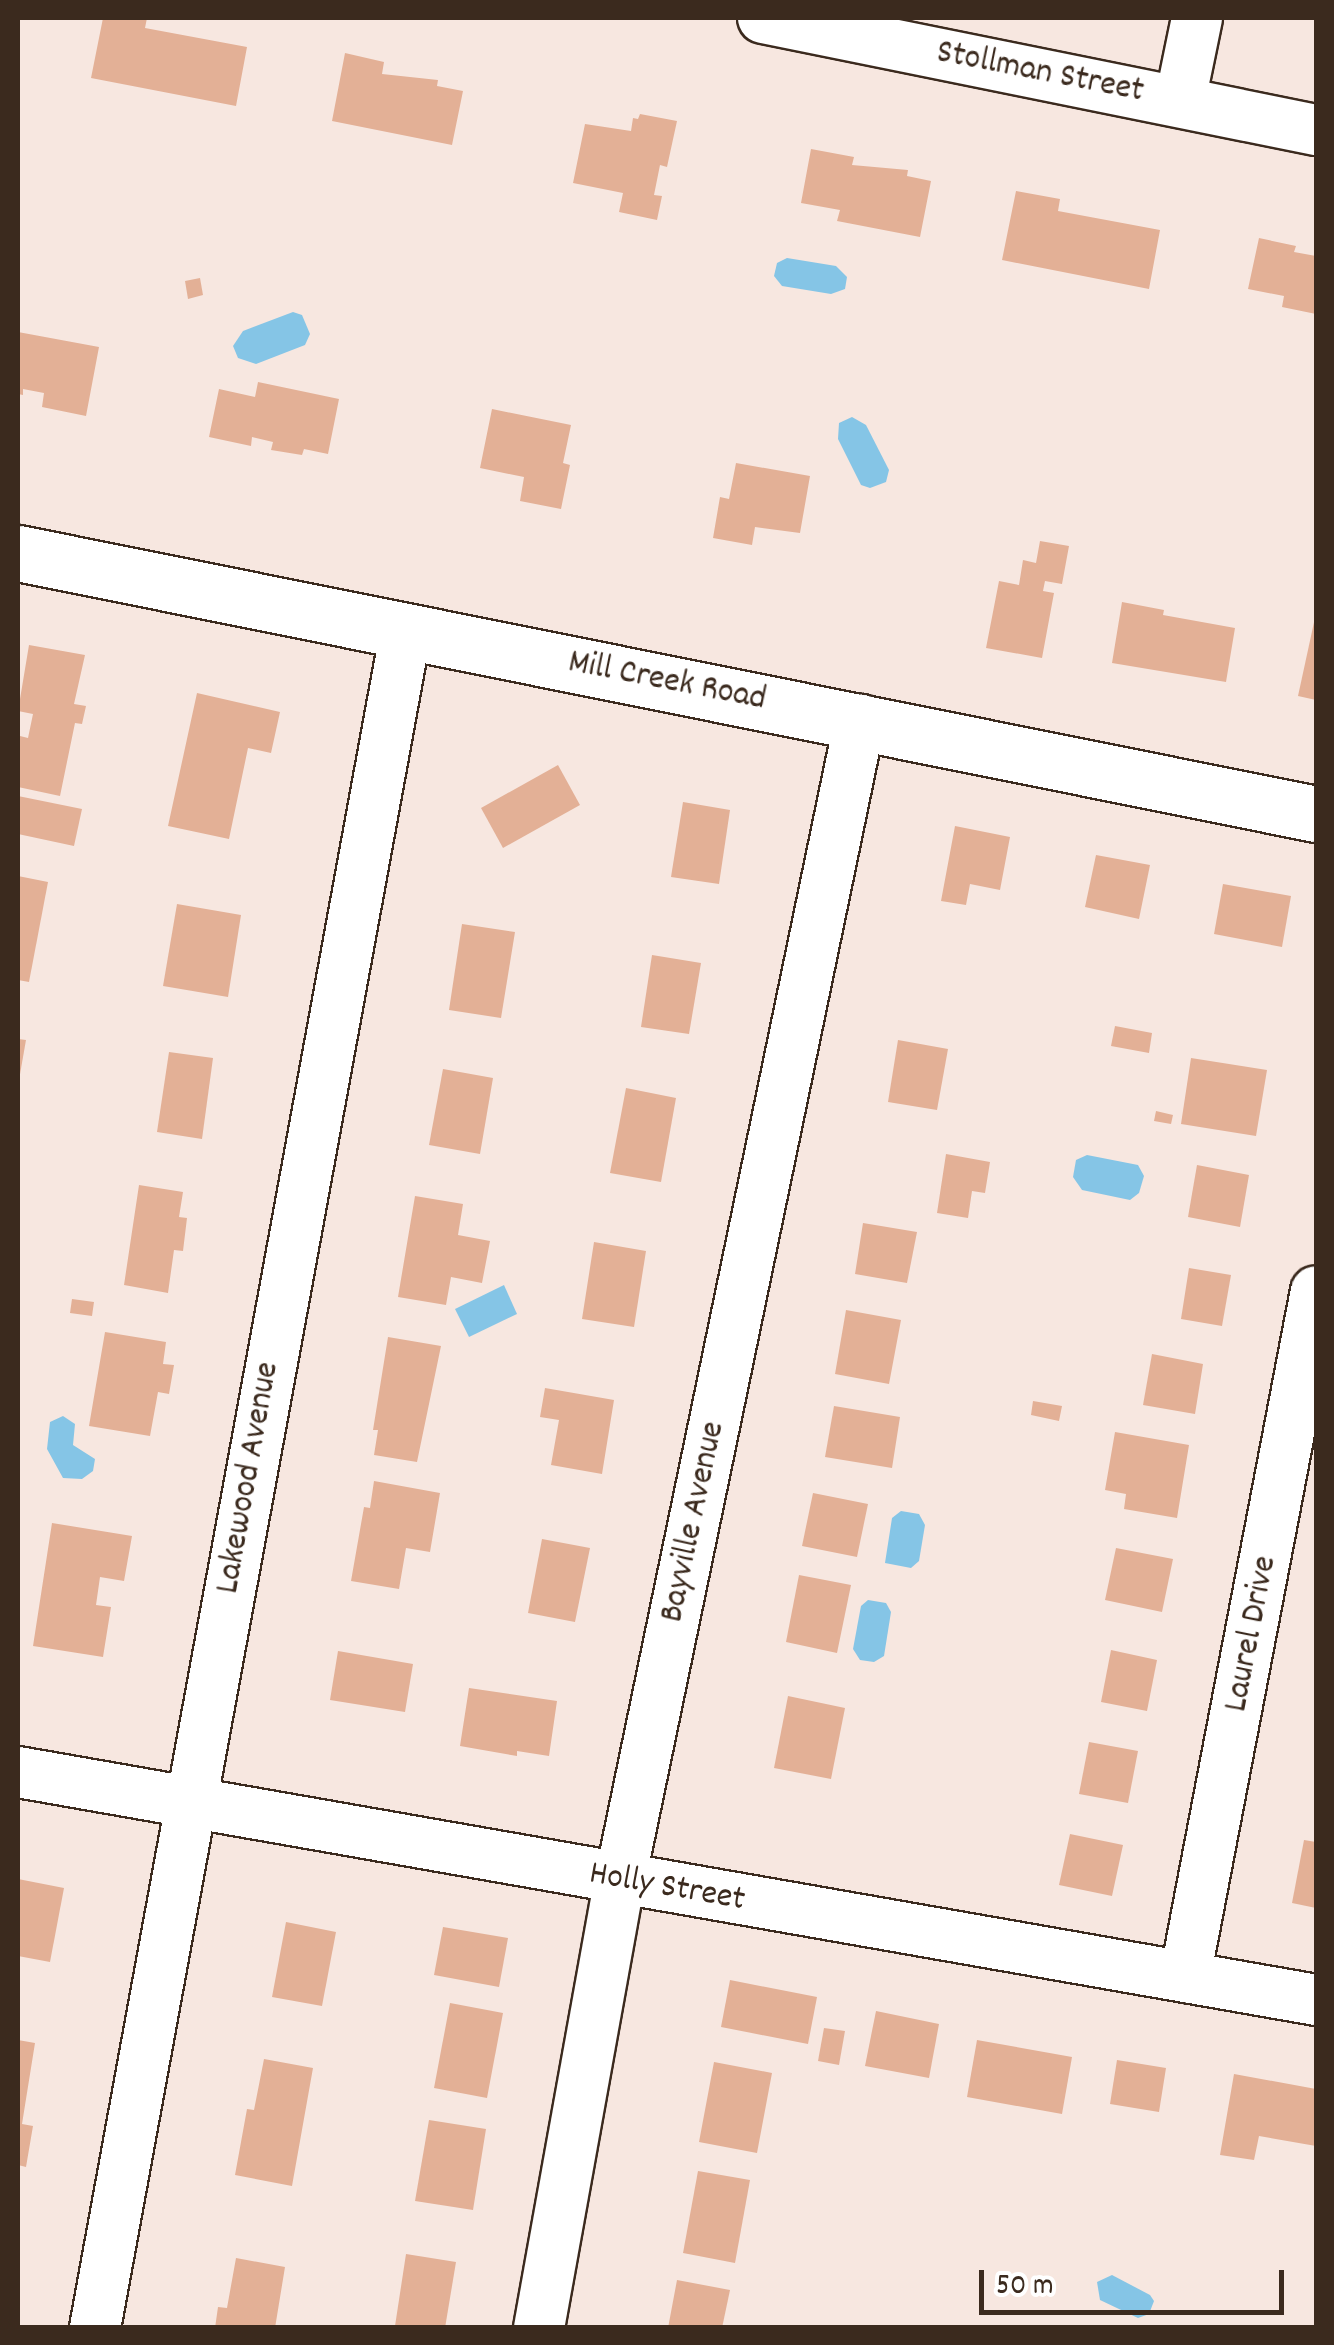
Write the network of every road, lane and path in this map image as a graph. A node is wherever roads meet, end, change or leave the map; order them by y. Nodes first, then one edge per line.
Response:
1 (763, 18) edge
2 (1196, 18) edge
3 (1180, 101) junction
4 (1316, 130) edge
5 (18, 553) edge
6 (406, 630) junction
7 (860, 720) junction
8 (1316, 814) edge
9 (1316, 1291) edge
10 (18, 1772) edge
11 (188, 1805) junction
12 (620, 1880) junction
13 (1185, 1977) junction
14 (1316, 2000) edge
15 (96, 2328) edge
16 (539, 2328) edge

1 - 3 street, Stollman Street
2 - 3 street
3 - 4 street, Stollman Street
5 - 6 street, Mill Creek Road
6 - 7 street, Mill Creek Road
6 - 11 street, Lakewood Avenue
7 - 8 street, Mill Creek Road
7 - 12 street, Bayville Avenue
9 - 13 street, Laurel Drive
10 - 11 street, Holly Street
11 - 12 street, Holly Street
11 - 15 street, Lakewood Avenue
12 - 13 street, Holly Street
12 - 16 street, Bayville Avenue
13 - 14 street, Holly Street

